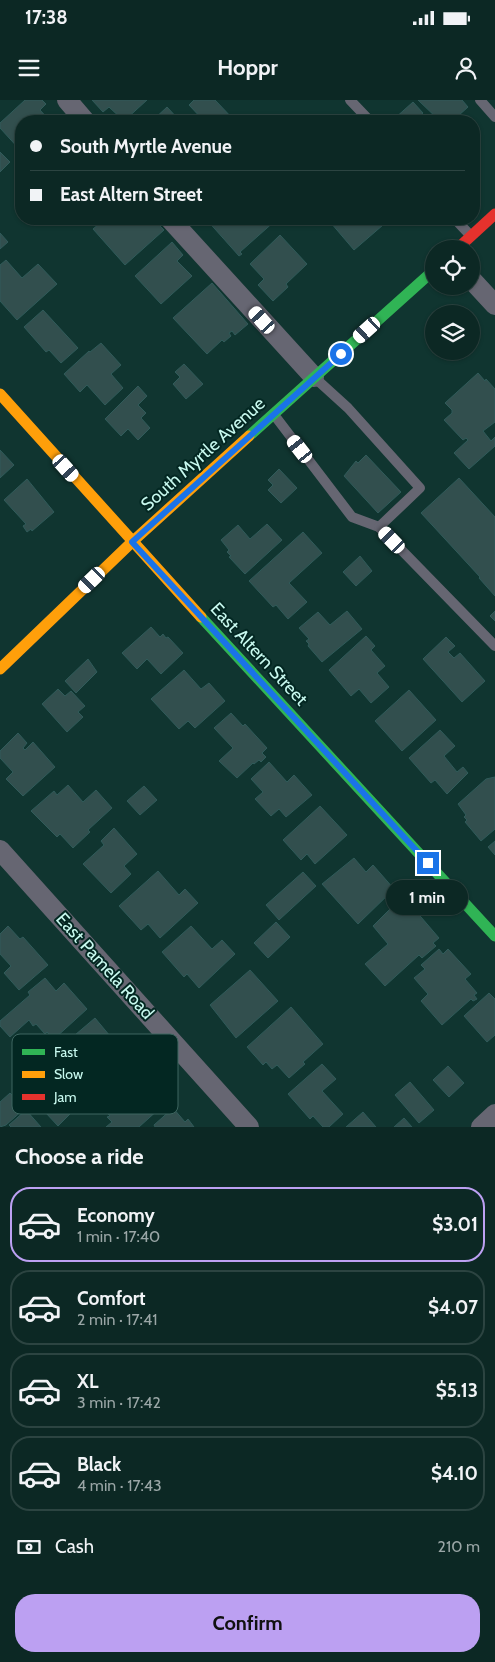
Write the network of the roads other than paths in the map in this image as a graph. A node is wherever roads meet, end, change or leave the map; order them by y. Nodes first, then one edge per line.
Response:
1 (67, 100) edge
2 (350, 100) edge
3 (480, 100) edge
4 (80, 115) edge
5 (364, 115) edge
6 (495, 117) edge
7 (495, 214) edge
8 (175, 225) edge
9 (461, 225) edge
10 (471, 236) junction
11 (467, 240) edge
12 (425, 278) edge
13 (480, 289) edge
14 (495, 305) edge
15 (314, 378) junction
16 (0, 394) edge
17 (273, 414) junction
18 (379, 527) junction
19 (132, 542) junction
20 (495, 646) edge
21 (0, 669) edge
22 (0, 850) edge
23 (495, 936) edge
24 (165, 1034) edge
25 (178, 1048) edge
26 (495, 1114) edge
27 (249, 1127) edge
28 (481, 1127) edge

1 - 4 street
2 - 5 lane
3 - 6 lane
7 - 10 street
8 - 15 street
9 - 10 lane
10 - 11 street
12 - 15 street, South Myrtle Avenue
13 - 14 street
15 - 17 street, South Myrtle Avenue
15 - 18 lane
16 - 19 street, East Altern Street
17 - 18 lane
17 - 19 street, South Myrtle Avenue
18 - 20 lane
19 - 21 street, South Myrtle Avenue
19 - 23 street, East Altern Street
22 - 24 street, East Pamela Road
25 - 27 street, East Pamela Road
26 - 28 street

